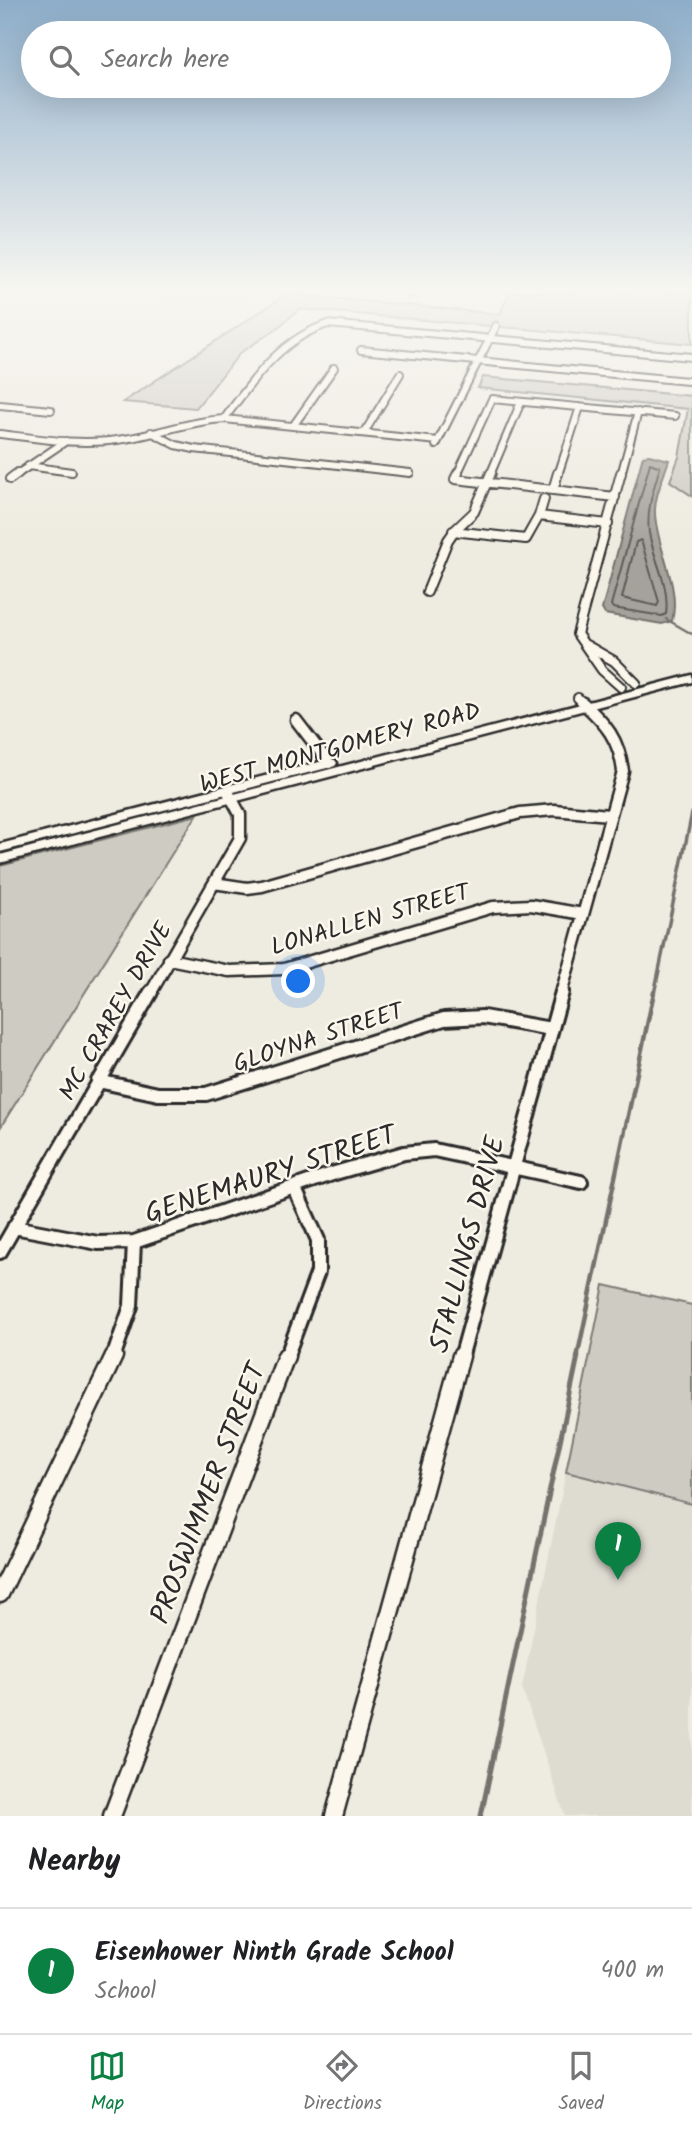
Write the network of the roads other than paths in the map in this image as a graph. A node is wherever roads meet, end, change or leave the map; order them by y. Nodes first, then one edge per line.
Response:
1 (258, 377) edge
2 (328, 377) edge
3 (398, 377) edge
4 (471, 377) edge
5 (641, 377) edge
6 (688, 381) dead end
7 (521, 402) junction
8 (0, 405) edge
9 (580, 407) junction
10 (51, 410) dead end
11 (638, 412) junction
12 (675, 416) dead end
13 (224, 419) junction
14 (293, 426) junction
15 (151, 432) junction
16 (364, 433) junction
17 (0, 434) edge
18 (66, 441) junction
19 (28, 466) junction
20 (72, 472) dead end
21 (410, 473) dead end
22 (10, 479) dead end
23 (486, 482) junction
24 (553, 490) junction
25 (615, 497) junction
26 (544, 499) dead end
27 (539, 516) junction
28 (608, 524) junction
29 (453, 531) junction
30 (427, 592) dead end
31 (583, 643) junction
32 (692, 669) edge
33 (692, 678) edge
34 (636, 683) junction
35 (621, 687) junction
36 (582, 702) junction
37 (296, 720) dead end
38 (329, 763) junction
39 (230, 794) junction
40 (609, 816) junction
41 (0, 848) edge
42 (0, 859) edge
43 (214, 883) junction
44 (583, 914) junction
45 (169, 959) junction
46 (551, 1029) junction
47 (98, 1081) junction
48 (514, 1166) junction
49 (582, 1182) dead end
50 (294, 1187) junction
51 (14, 1227) junction
52 (134, 1242) junction
53 (0, 1252) edge
54 (0, 1594) edge
55 (112, 1816) edge
56 (334, 1816) edge

1 - 13 street
2 - 14 street
3 - 16 street
4 - 16 street
5 - 6 street
7 - 9 street
7 - 23 street
7 - 23 street
8 - 10 street
9 - 11 street
9 - 24 street
11 - 12 street
11 - 25 street
13 - 14 street
13 - 15 street
14 - 16 street
15 - 18 street
15 - 21 street
17 - 18 street
18 - 19 street
19 - 20 street
19 - 22 street
23 - 24 street
23 - 29 street
24 - 25 street
25 - 28 street
26 - 27 street
27 - 28 street
27 - 29 street
28 - 31 street
29 - 30 street
31 - 34 street
31 - 35 street
32 - 34 main road, WEST MONTGOMERY ROAD
33 - 36 main road, WEST MONTGOMERY ROAD
34 - 35 main road, WEST MONTGOMERY ROAD
35 - 36 main road, WEST MONTGOMERY ROAD
36 - 38 main road, WEST MONTGOMERY ROAD
36 - 39 main road, WEST MONTGOMERY ROAD
36 - 40 street, STALLINGS DRIVE
37 - 38 street
38 - 39 main road, WEST MONTGOMERY ROAD
39 - 41 main road, WEST MONTGOMERY ROAD
39 - 42 main road, WEST MONTGOMERY ROAD
39 - 43 street, MC CRAREY DRIVE
40 - 43 street
40 - 44 street, STALLINGS DRIVE
43 - 45 street, MC CRAREY DRIVE
44 - 45 street, LONALLEN STREET
44 - 46 street, STALLINGS DRIVE
45 - 47 street, MC CRAREY DRIVE
46 - 47 street, GLOYNA STREET
46 - 48 street, STALLINGS DRIVE
47 - 51 street, MC CRAREY DRIVE
48 - 49 street, GENEMAURY STREET
48 - 50 street, GENEMAURY STREET
48 - 56 street, STALLINGS DRIVE
50 - 52 street, GENEMAURY STREET
50 - 55 street, PROSWIMMER STREET
51 - 52 street, GENEMAURY STREET
51 - 53 street, MC CRAREY DRIVE
52 - 54 street

